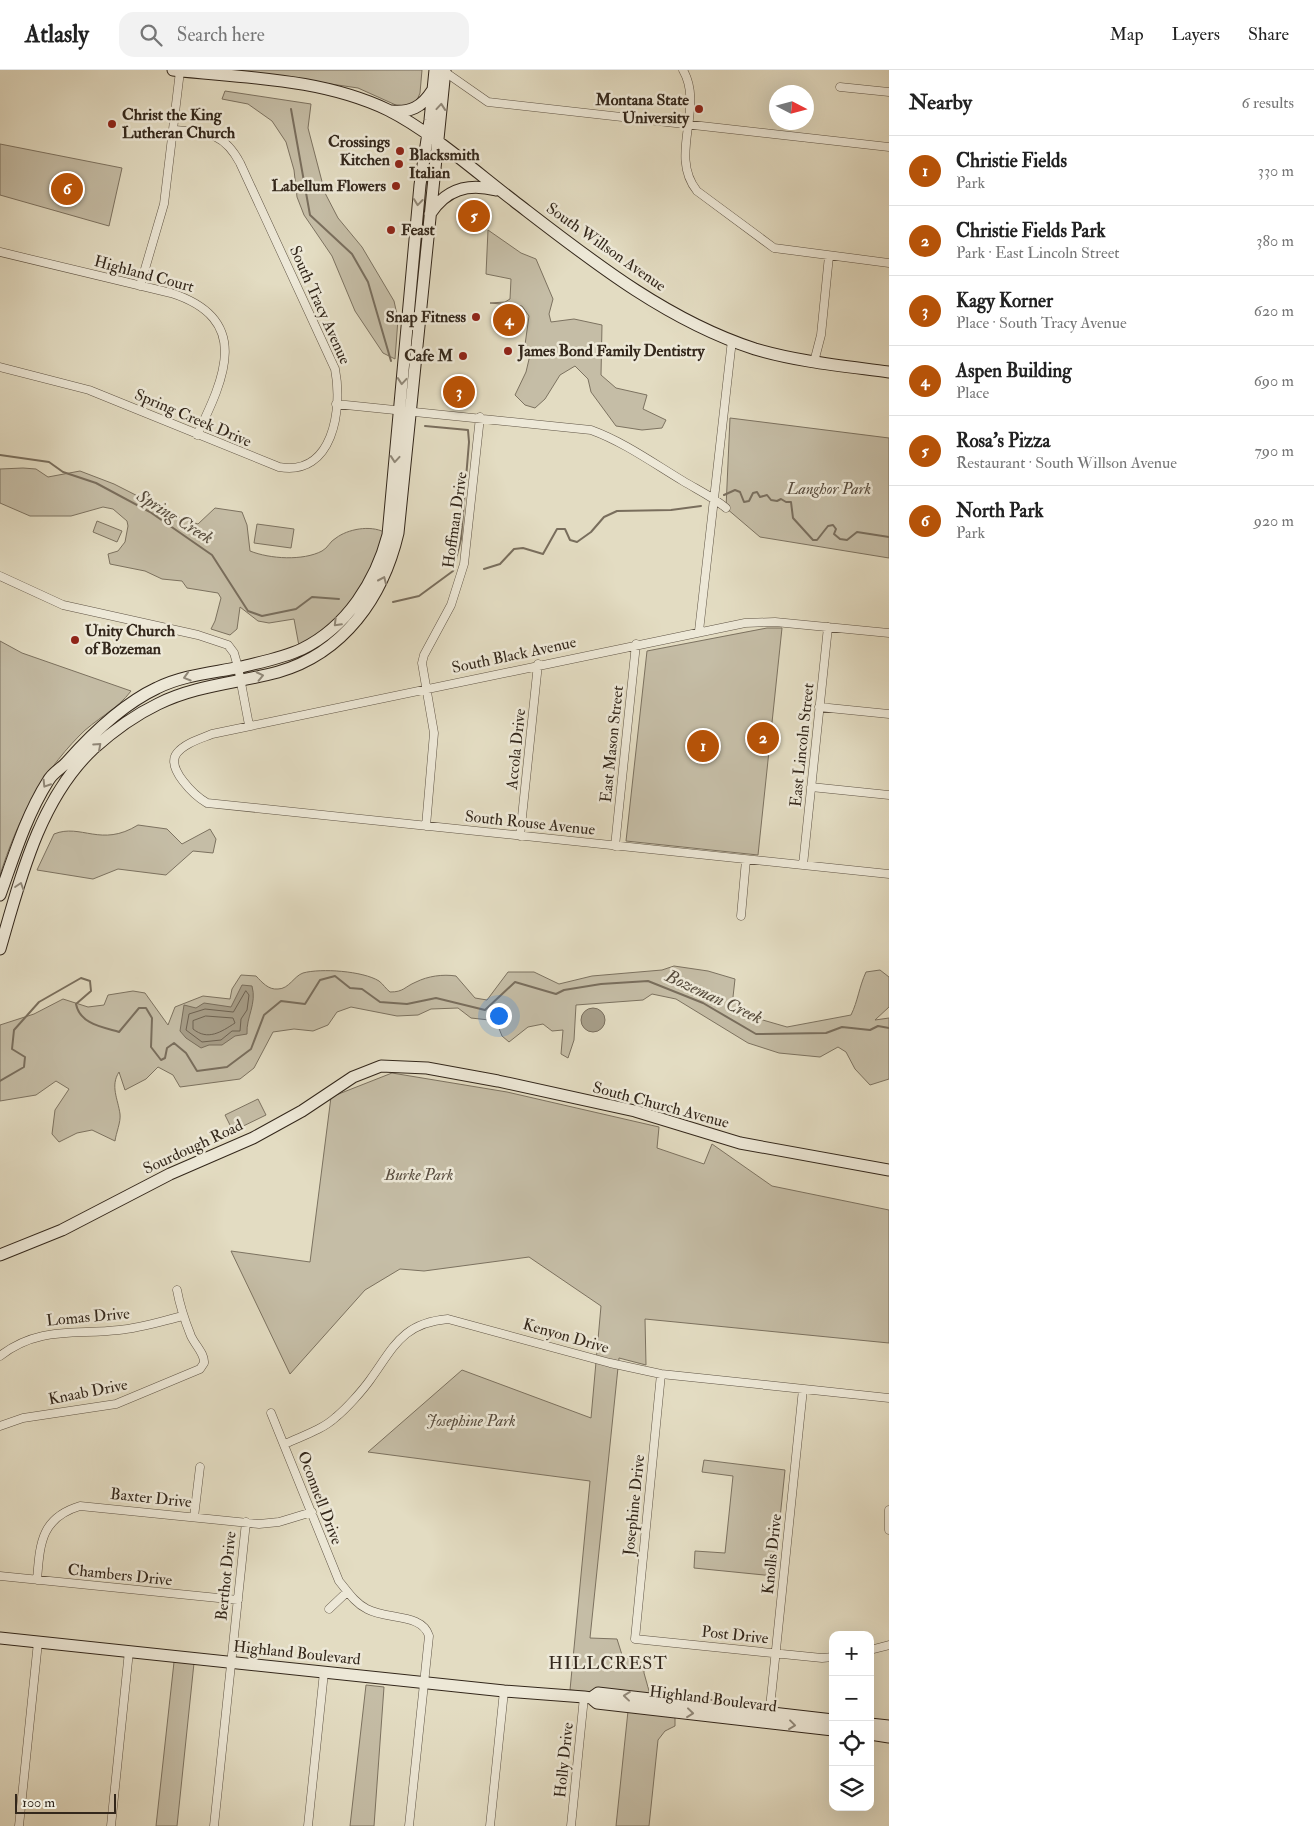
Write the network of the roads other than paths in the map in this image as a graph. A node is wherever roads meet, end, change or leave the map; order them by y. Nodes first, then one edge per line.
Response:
1 (176, 70) edge
2 (683, 70) edge
3 (441, 71) edge
4 (840, 87) dead end
5 (433, 90) junction
6 (889, 92) edge
7 (389, 111) junction
8 (688, 125) junction
9 (174, 130) junction
10 (433, 140) junction
11 (889, 147) edge
12 (501, 191) junction
13 (428, 218) junction
14 (0, 252) edge
15 (829, 256) junction
16 (889, 263) edge
17 (140, 286) junction
18 (732, 340) junction
19 (814, 362) junction
20 (0, 367) edge
21 (889, 372) edge
22 (336, 404) junction
23 (405, 411) junction
24 (480, 417) junction
25 (197, 434) junction
26 (714, 497) junction
27 (726, 508) dead end
28 (0, 576) edge
29 (828, 627) junction
30 (699, 631) junction
31 (889, 633) edge
32 (636, 644) junction
33 (538, 664) junction
34 (238, 667) junction
35 (239, 680) junction
36 (426, 689) junction
37 (819, 707) junction
38 (889, 714) edge
39 (249, 725) junction
40 (180, 776) joint
41 (811, 787) junction
42 (889, 795) edge
43 (426, 826) junction
44 (520, 836) junction
45 (615, 846) junction
46 (746, 860) junction
47 (803, 865) junction
48 (889, 874) edge
49 (0, 895) edge
50 (741, 916) dead end
51 (0, 949) edge
52 (396, 1065) joint
53 (889, 1170) edge
54 (0, 1256) edge
55 (177, 1290) dead end
56 (183, 1316) junction
57 (0, 1356) edge
58 (661, 1374) junction
59 (803, 1389) junction
60 (889, 1398) edge
61 (271, 1413) dead end
62 (0, 1426) edge
63 (285, 1444) junction
64 (200, 1467) dead end
65 (889, 1510) edge
66 (312, 1512) junction
67 (194, 1517) junction
68 (246, 1522) junction
69 (889, 1530) edge
70 (0, 1576) edge
71 (37, 1580) junction
72 (347, 1592) junction
73 (238, 1600) junction
74 (328, 1609) dead end
75 (0, 1638) edge
76 (635, 1640) joint
77 (38, 1642) junction
78 (889, 1645) edge
79 (874, 1649) edge
80 (130, 1652) junction
81 (776, 1653) junction
82 (829, 1657) edge
83 (231, 1662) junction
84 (324, 1672) junction
85 (424, 1683) junction
86 (504, 1691) junction
87 (588, 1698) junction
88 (769, 1717) junction
89 (829, 1720) edge
90 (874, 1724) edge
91 (889, 1726) edge
92 (829, 1729) edge
93 (874, 1734) edge
94 (889, 1736) edge
95 (19, 1826) edge
96 (111, 1826) edge
97 (214, 1826) edge
98 (308, 1826) edge
99 (409, 1826) edge
100 (490, 1826) edge
101 (571, 1826) edge

1 - 7 main road, South Willson Avenue
1 - 9 street
2 - 8 street
3 - 5 main road
3 - 8 street
10 -> 3 main road
4 - 6 street
5 - 7 main road
5 - 10 main road
7 - 10 main road, South Willson Avenue
8 - 11 street
8 - 15 street
9 - 17 street
9 - 22 street, South Tracy Avenue
10 - 12 main road, South Willson Avenue
10 - 13 main road
10 -> 23 main road
12 - 13 main road
12 - 18 main road, South Willson Avenue
13 - 23 main road
14 - 17 street, Highland Court
15 - 16 street
15 - 19 street
17 - 25 street, Highland Court
18 - 19 main road, South Willson Avenue
18 - 26 street
19 - 21 main road, South Willson Avenue
20 - 25 street, Spring Creek Drive
22 - 23 street
22 - 25 street, Spring Creek Drive
23 - 24 street
23 -> 34 main road
35 -> 23 main road
24 - 26 street
24 - 36 street, Hoffman Drive
26 - 27 street
26 - 30 street
28 - 34 street
29 - 30 street, South Black Avenue
29 - 31 street, South Black Avenue
29 - 37 street, East Lincoln Street
30 - 32 street, South Black Avenue
32 - 33 street, South Black Avenue
32 - 45 street, East Mason Street
33 - 36 street, South Black Avenue
33 - 44 street, Accola Drive
34 - 35 street
34 -> 49 main road
35 - 39 street
51 -> 35 main road
36 - 39 street, South Black Avenue
36 - 43 street, Hoffman Drive
37 - 38 street
37 - 41 street, East Lincoln Street
39 - 40 street, South Black Avenue
40 - 43 street, South Rouse Avenue
41 - 42 street
41 - 47 street, East Lincoln Street
43 - 44 street, South Rouse Avenue
44 - 45 street, South Rouse Avenue
45 - 46 street, South Rouse Avenue
46 - 47 street, South Rouse Avenue
46 - 50 street
47 - 48 street, South Rouse Avenue
52 - 53 main road, South Church Avenue
52 - 54 main road, Sourdough Road
55 - 56 street
56 - 57 street, Lomas Drive
56 - 62 street, Knaab Drive
58 - 59 street, Kenyon Drive
58 - 63 street, Kenyon Drive
58 - 76 street, Josephine Drive
59 - 60 street, Kenyon Drive
59 - 81 street, Knolls Drive
61 - 63 street, Oconnell Drive
63 - 66 street, Oconnell Drive
64 - 67 street
65 - 69 street
66 - 68 street, Baxter Drive
66 - 72 street, Oconnell Drive
67 - 68 street, Baxter Drive
67 - 71 street, Baxter Drive
68 - 73 street, Berthot Drive
70 - 71 street, Chambers Drive
71 - 73 street, Chambers Drive
72 - 74 street
72 - 85 street, Oconnell Drive
73 - 83 street, Berthot Drive
75 - 77 main road, Highland Boulevard
76 - 81 street, Post Drive
77 - 80 main road, Highland Boulevard
77 - 95 street
78 - 79 street
80 - 83 main road, Highland Boulevard
80 - 96 street
81 - 82 street, Post Drive
81 - 88 street, Knolls Drive
83 - 84 main road, Highland Boulevard
83 - 97 street, Berthot Drive
84 - 85 main road, Highland Boulevard
84 - 98 street
85 - 86 main road, Highland Boulevard
85 - 99 street, Oconnell Drive
86 - 87 main road, Highland Boulevard
86 - 100 street
87 - 88 main road, Highland Boulevard
87 - 101 street, Holly Drive
88 - 89 main road, Highland Boulevard
88 -> 92 main road, Highland Boulevard
90 - 91 main road
93 - 94 main road

